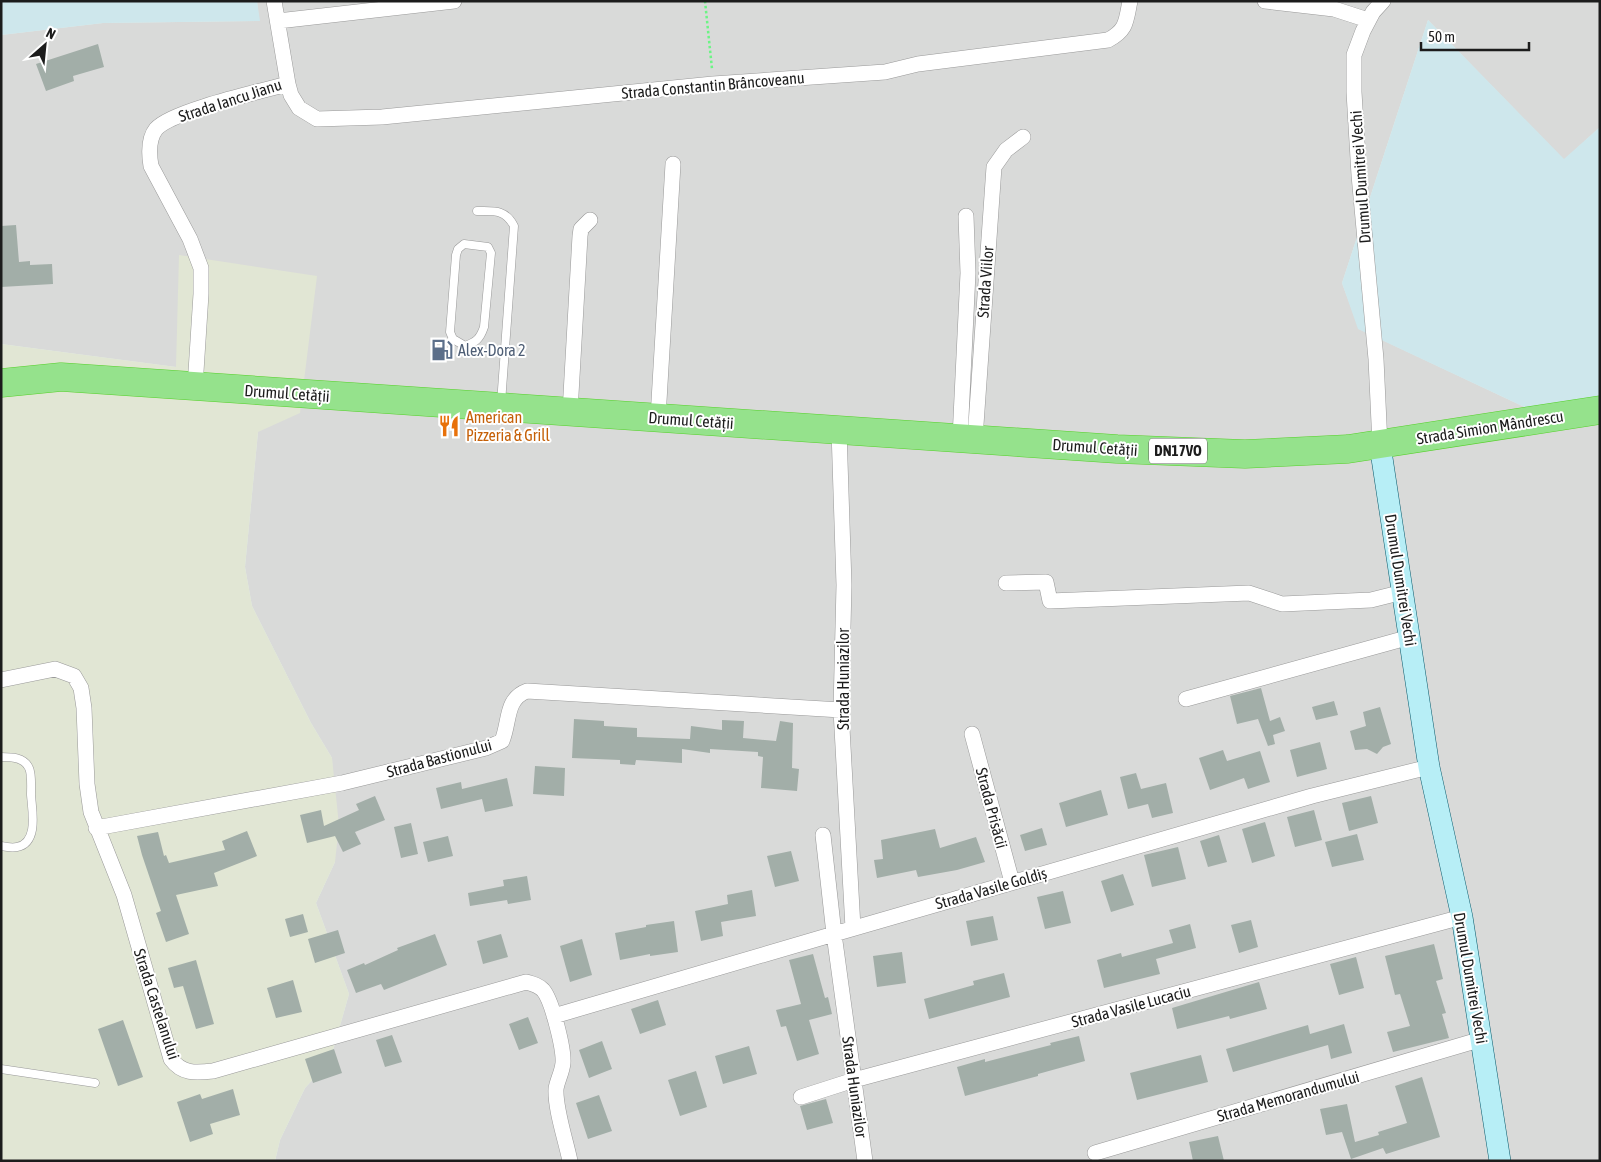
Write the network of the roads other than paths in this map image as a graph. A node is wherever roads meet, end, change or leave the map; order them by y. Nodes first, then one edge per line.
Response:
1 (274, 1) edge
2 (454, 1) edge
3 (1130, 1) edge
4 (1265, 1) edge
5 (1383, 1) edge
6 (1368, 20) junction
7 (278, 21) junction
8 (288, 84) junction
9 (1023, 137) dead end
10 (672, 164) dead end
11 (477, 211) dead end
12 (966, 216) dead end
13 (590, 220) dead end
14 (465, 346) joint
15 (1, 383) edge
16 (196, 386) junction
17 (500, 407) junction
18 (1600, 410) edge
19 (570, 412) junction
20 (658, 418) junction
21 (839, 430) junction
22 (967, 438) junction
23 (1380, 445) junction
24 (1006, 583) dead end
25 (1403, 592) junction
26 (1410, 637) junction
27 (1, 680) edge
28 (1186, 700) dead end
29 (841, 710) junction
30 (972, 734) dead end
31 (1, 757) edge
32 (1429, 767) junction
33 (96, 828) junction
34 (823, 835) dead end
35 (1, 846) edge
36 (1012, 882) junction
37 (1462, 916) junction
38 (853, 928) junction
39 (834, 934) junction
40 (554, 1016) junction
41 (1482, 1039) junction
42 (1, 1069) edge
43 (854, 1080) junction
44 (95, 1083) dead end
45 (801, 1097) dead end
46 (1095, 1153) dead end
47 (570, 1161) edge
48 (865, 1161) edge
49 (1500, 1161) edge

1 - 7 street, Strada Iancu Jianu
2 - 7 street
3 - 8 street, Strada Constantin Brâncoveanu
4 - 6 street
5 - 6 street, Drumul Dumitrei Vechi
6 - 23 street, Drumul Dumitrei Vechi
7 - 8 street, Strada Iancu Jianu
8 - 16 street, Strada Iancu Jianu
9 - 22 street, Strada Viilor
10 - 20 street
11 - 17 lane
12 - 22 street
13 - 19 street
14 - 14 lane
15 - 16 highway, Drumul Cetății / DN17VO
16 - 17 highway, Drumul Cetății / DN17VO
17 - 19 highway, Drumul Cetății / DN17VO
18 - 23 highway, Strada Simion Mândrescu / DN17VO
19 - 20 highway, Drumul Cetății / DN17VO
20 - 21 highway, Drumul Cetății / DN17VO
21 - 22 highway, Drumul Cetății / DN17VO
21 - 29 street, Strada Huniazilor
22 - 23 highway, Drumul Cetății / DN17VO
23 - 25 street, Drumul Dumitrei Vechi
24 - 25 street
25 - 26 street, Drumul Dumitrei Vechi
26 - 28 street
26 - 32 street, Drumul Dumitrei Vechi
27 - 33 street, Strada Castelanului
29 - 33 street, Strada Bastionului
29 - 38 street, Strada Huniazilor
30 - 36 street, Strada Prisăcii
31 - 35 lane
32 - 36 street, Strada Vasile Goldiș
32 - 37 street, Drumul Dumitrei Vechi
33 - 40 street, Strada Castelanului
34 - 39 street, Strada Huniazilor
36 - 38 street, Strada Vasile Goldiș
37 - 41 street, Drumul Dumitrei Vechi
37 - 43 street, Strada Vasile Lucaciu
38 - 39 street, Strada Vasile Goldiș
39 - 40 street, Strada Vasile Goldiș
39 - 43 street, Strada Huniazilor
40 - 47 street, Strada Castelanului
41 - 46 street, Strada Memorandumului
41 - 49 street, Drumul Dumitrei Vechi
42 - 44 lane
43 - 45 street, Strada Vasile Lucaciu
43 - 48 street, Strada Huniazilor

